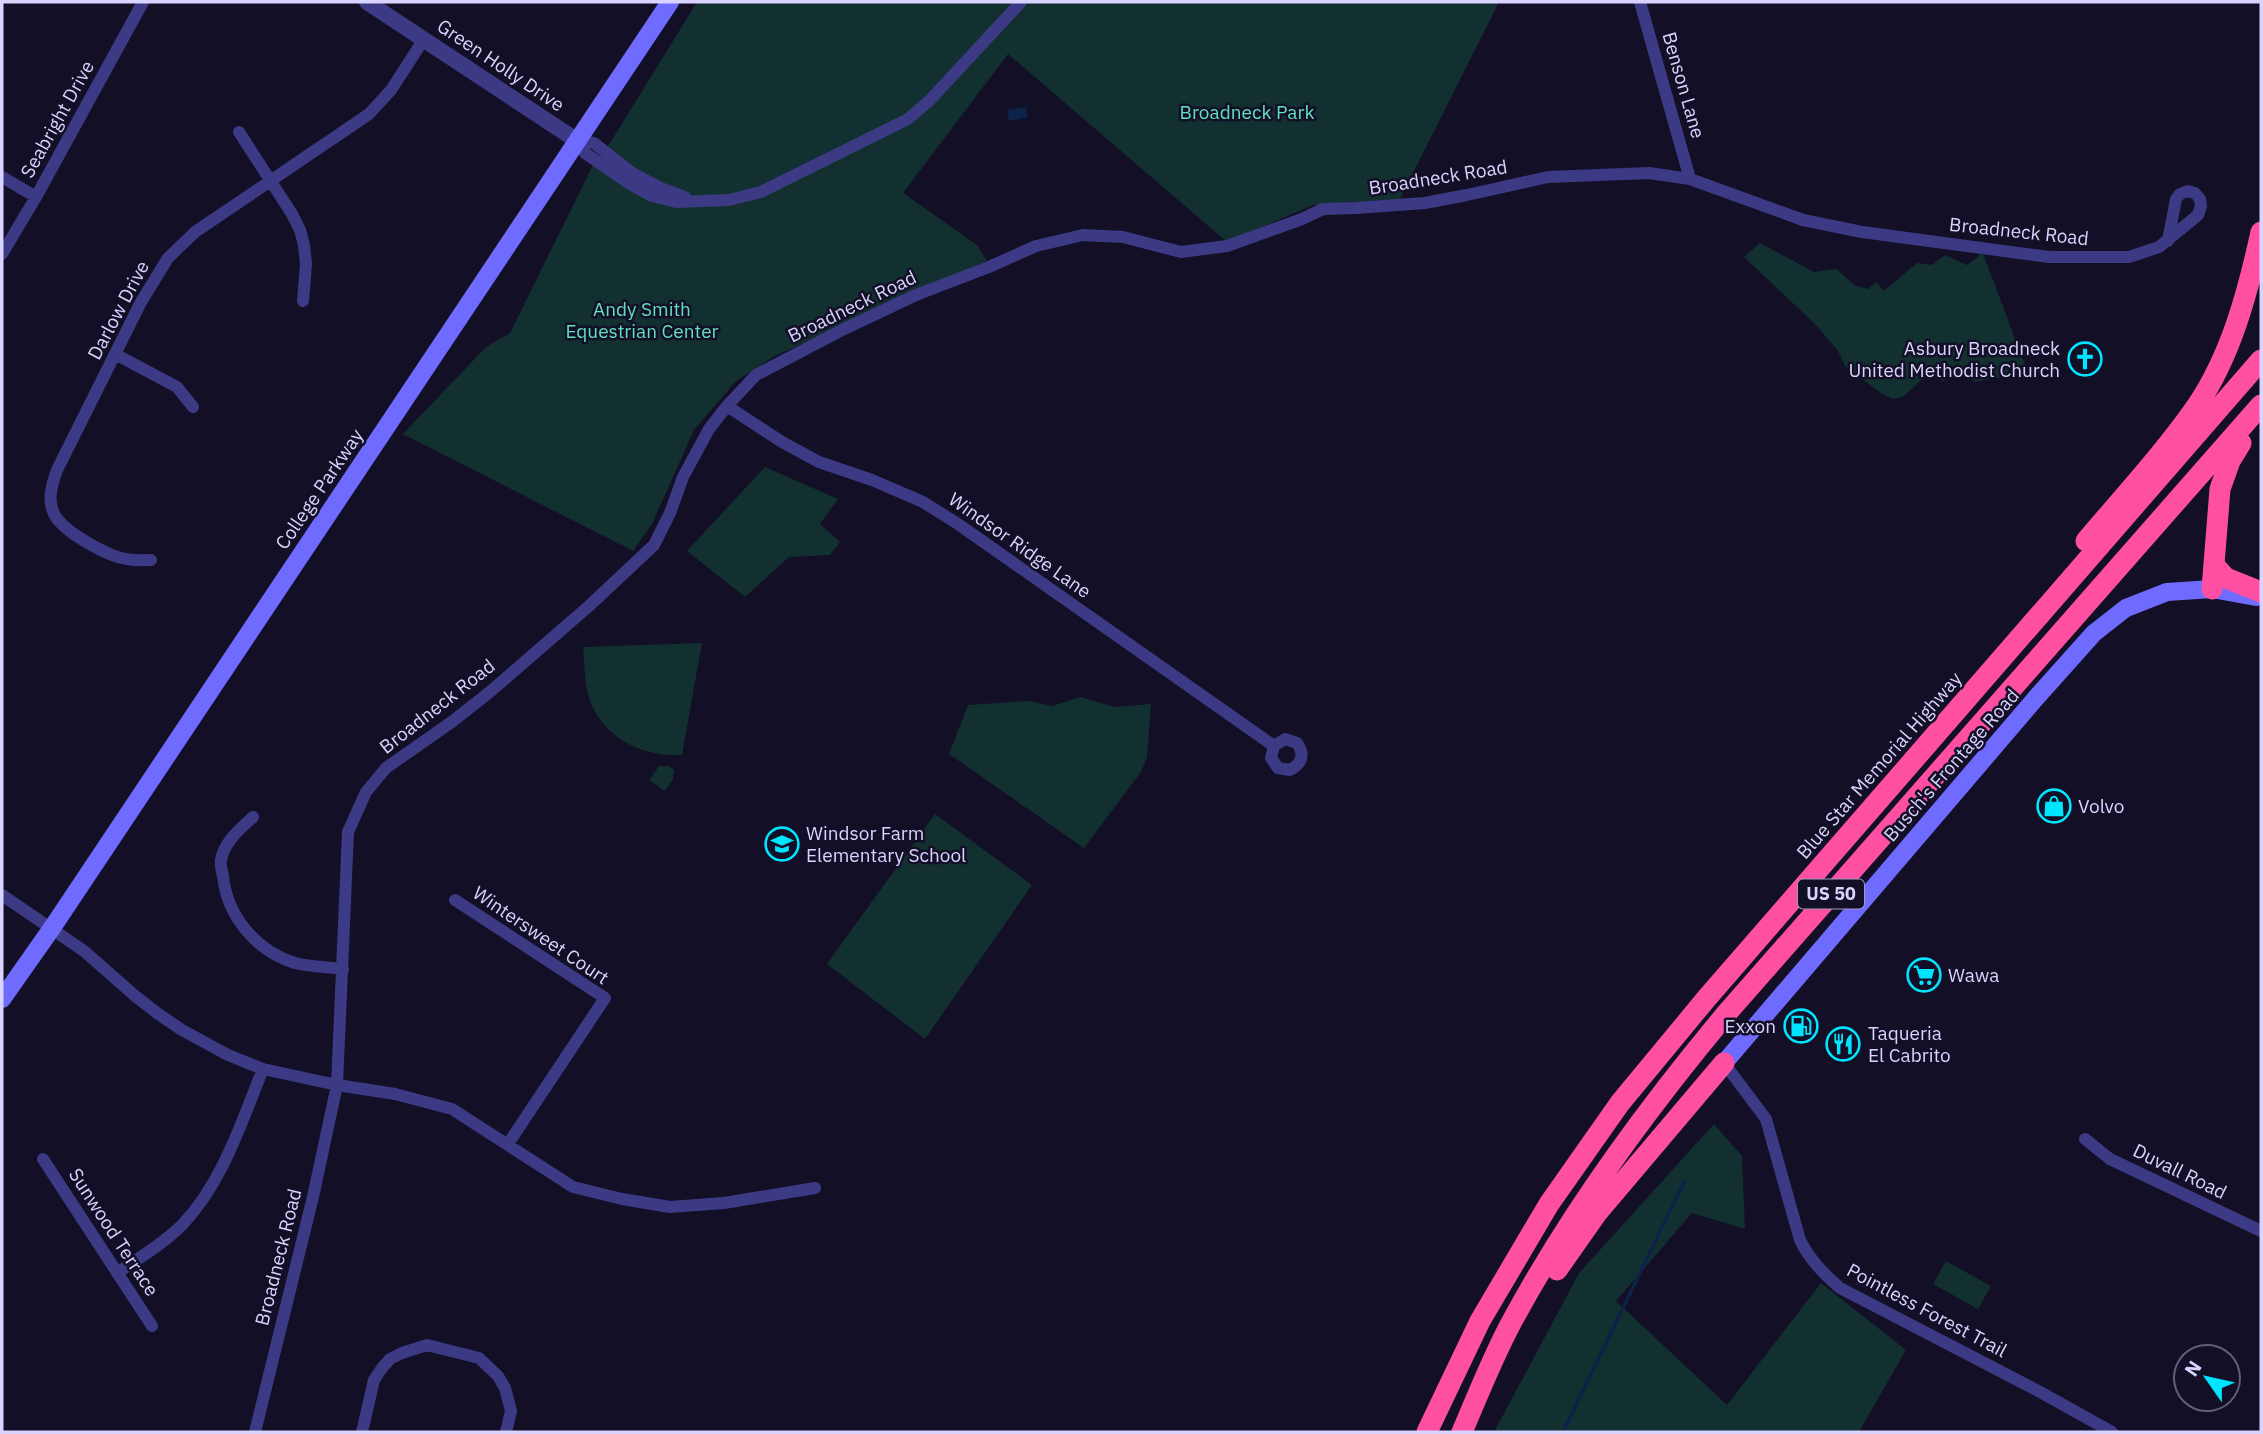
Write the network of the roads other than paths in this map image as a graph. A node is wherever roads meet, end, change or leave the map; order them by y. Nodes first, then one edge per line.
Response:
1 (143, 2) edge
2 (367, 2) edge
3 (670, 2) edge
4 (1021, 2) edge
5 (1640, 2) edge
6 (424, 39) junction
7 (239, 132) dead end
8 (576, 140) junction
9 (2, 177) edge
10 (1690, 178) junction
11 (270, 182) junction
12 (36, 197) junction
13 (2261, 232) edge
14 (2168, 241) dead end
15 (2, 254) edge
16 (303, 301) dead end
17 (116, 354) junction
18 (2261, 360) edge
19 (2261, 405) edge
20 (727, 406) junction
21 (193, 407) dead end
22 (2261, 410) edge
23 (150, 560) dead end
24 (2215, 566) junction
25 (2212, 589) junction
26 (2261, 592) edge
27 (2056, 598) junction
28 (2261, 598) edge
29 (1274, 746) dead end
30 (253, 817) dead end
31 (2, 895) edge
32 (455, 900) dead end
33 (52, 928) junction
34 (343, 970) junction
35 (2, 999) edge
36 (1724, 1063) junction
37 (263, 1069) junction
38 (337, 1085) junction
39 (2085, 1139) dead end
40 (508, 1144) junction
41 (43, 1159) dead end
42 (815, 1188) dead end
43 (2261, 1231) edge
44 (117, 1273) junction
45 (152, 1326) dead end
46 (1463, 1430) edge
47 (255, 1432) edge
48 (362, 1432) edge
49 (506, 1432) edge
50 (1427, 1432) edge
51 (2112, 1432) edge

1 - 12 street, Seabright Drive
2 - 6 street, Green Holly Drive
3 - 8 main road, College Parkway
4 - 8 street
5 - 10 street, Benson Lane
6 - 8 street, Green Holly Drive
6 - 11 street, Darlow Drive
7 - 11 street
8 - 33 main road, College Parkway
9 - 12 street
10 - 14 street, Broadneck Road
10 - 20 street, Broadneck Road
11 - 16 street
11 - 17 street, Darlow Drive
12 - 15 street, Seabright Drive
13 - 27 highway
17 - 21 street
17 - 23 street, Darlow Drive
18 - 27 highway, Blue Star Memorial Highway / US 50
19 - 46 highway, US 50
20 - 29 street, Windsor Ridge Lane
20 - 34 street, Broadneck Road
22 - 24 highway
24 - 25 highway
24 - 26 highway
25 - 28 main road, Busch's Frontage Road
25 - 36 main road, Busch's Frontage Road
27 - 50 highway, Blue Star Memorial Highway / US 50
30 - 34 street
31 - 33 street
32 - 40 street, Wintersweet Court
33 - 35 main road, College Parkway
33 - 37 street
34 - 38 street, Broadneck Road
36 - 46 highway
36 - 51 street, Pointless Forest Trail
37 - 38 street
37 - 44 street
38 - 40 street
38 - 47 street, Broadneck Road
39 - 43 street, Duvall Road
40 - 42 street
41 - 44 street, Sunwood Terrace
44 - 45 street, Sunwood Terrace
48 - 49 street

